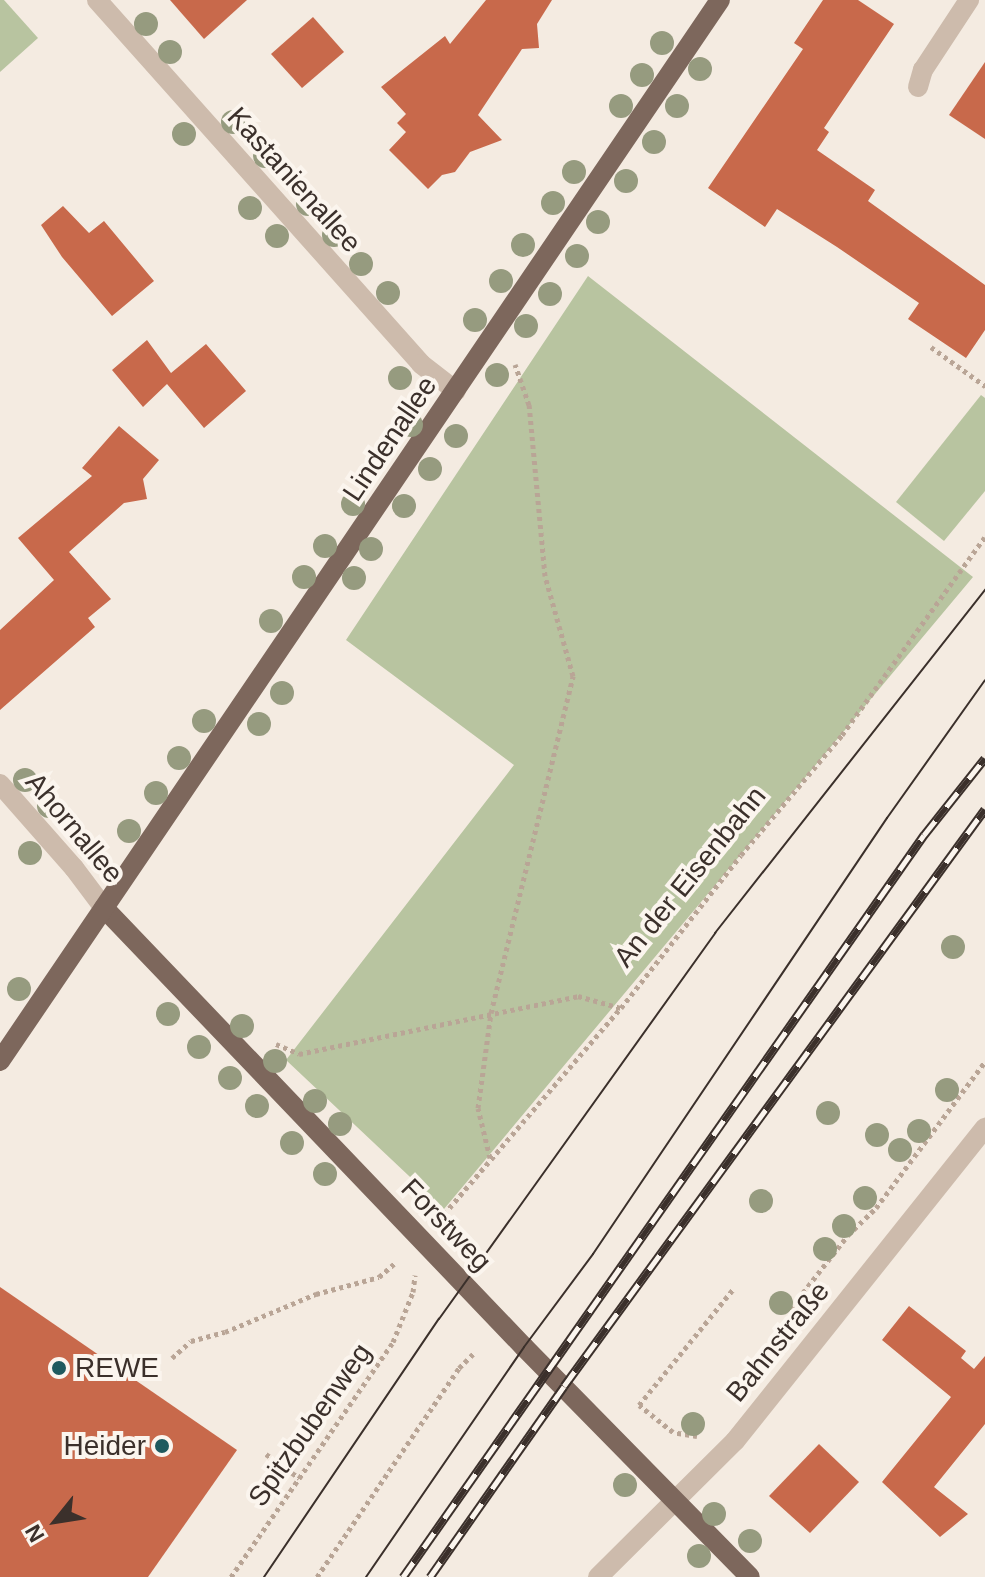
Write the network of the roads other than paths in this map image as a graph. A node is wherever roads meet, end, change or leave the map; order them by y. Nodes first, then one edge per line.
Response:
1 (97, 0) edge
2 (720, 0) edge
3 (969, 0) edge
4 (918, 87) dead end
5 (456, 391) junction
6 (0, 784) edge
7 (104, 908) junction
8 (0, 1061) edge
9 (985, 1128) edge
10 (674, 1500) junction
11 (598, 1577) edge
12 (750, 1577) edge

1 - 5 street, Kastanienallee
2 - 5 main road, Lindenallee
3 - 4 street
5 - 7 main road, Lindenallee
6 - 7 street, Ahornallee
7 - 8 main road, Lindenallee
7 - 10 main road, Forstweg
9 - 10 street, Bahnstraße
10 - 11 street, Bahnstraße
10 - 12 main road, Forstweg

